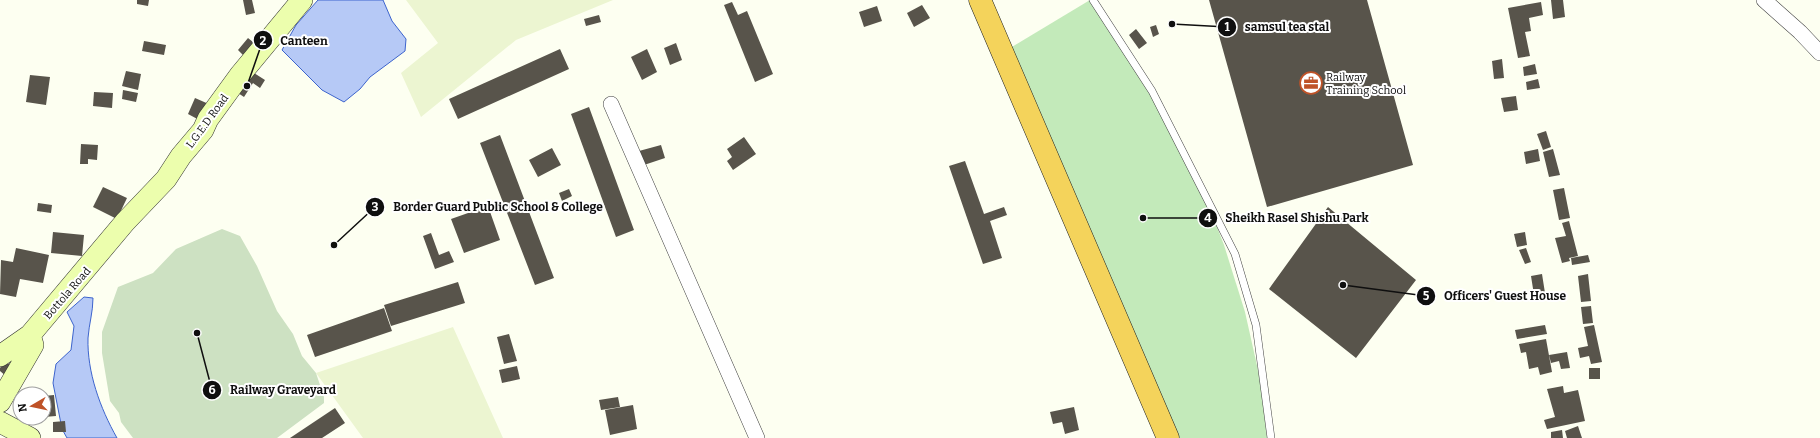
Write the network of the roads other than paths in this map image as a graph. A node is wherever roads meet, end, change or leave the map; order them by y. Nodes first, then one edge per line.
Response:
1 (302, 0) edge
2 (980, 0) edge
3 (1093, 0) edge
4 (1764, 0) edge
5 (1820, 53) edge
6 (611, 104) dead end
7 (126, 222) joint
8 (30, 336) junction
9 (0, 356) edge
10 (0, 402) edge
11 (0, 422) edge
12 (30, 438) edge
13 (758, 438) edge
14 (1168, 438) edge
15 (1271, 438) edge

1 - 7 main road, L.G.E.D Road
2 - 14 highway
3 - 15 lane
4 - 5 street
6 - 13 street
7 - 8 main road, Bottola Road
8 - 9 main road, Bottola Road
8 - 10 main road
11 - 12 main road

